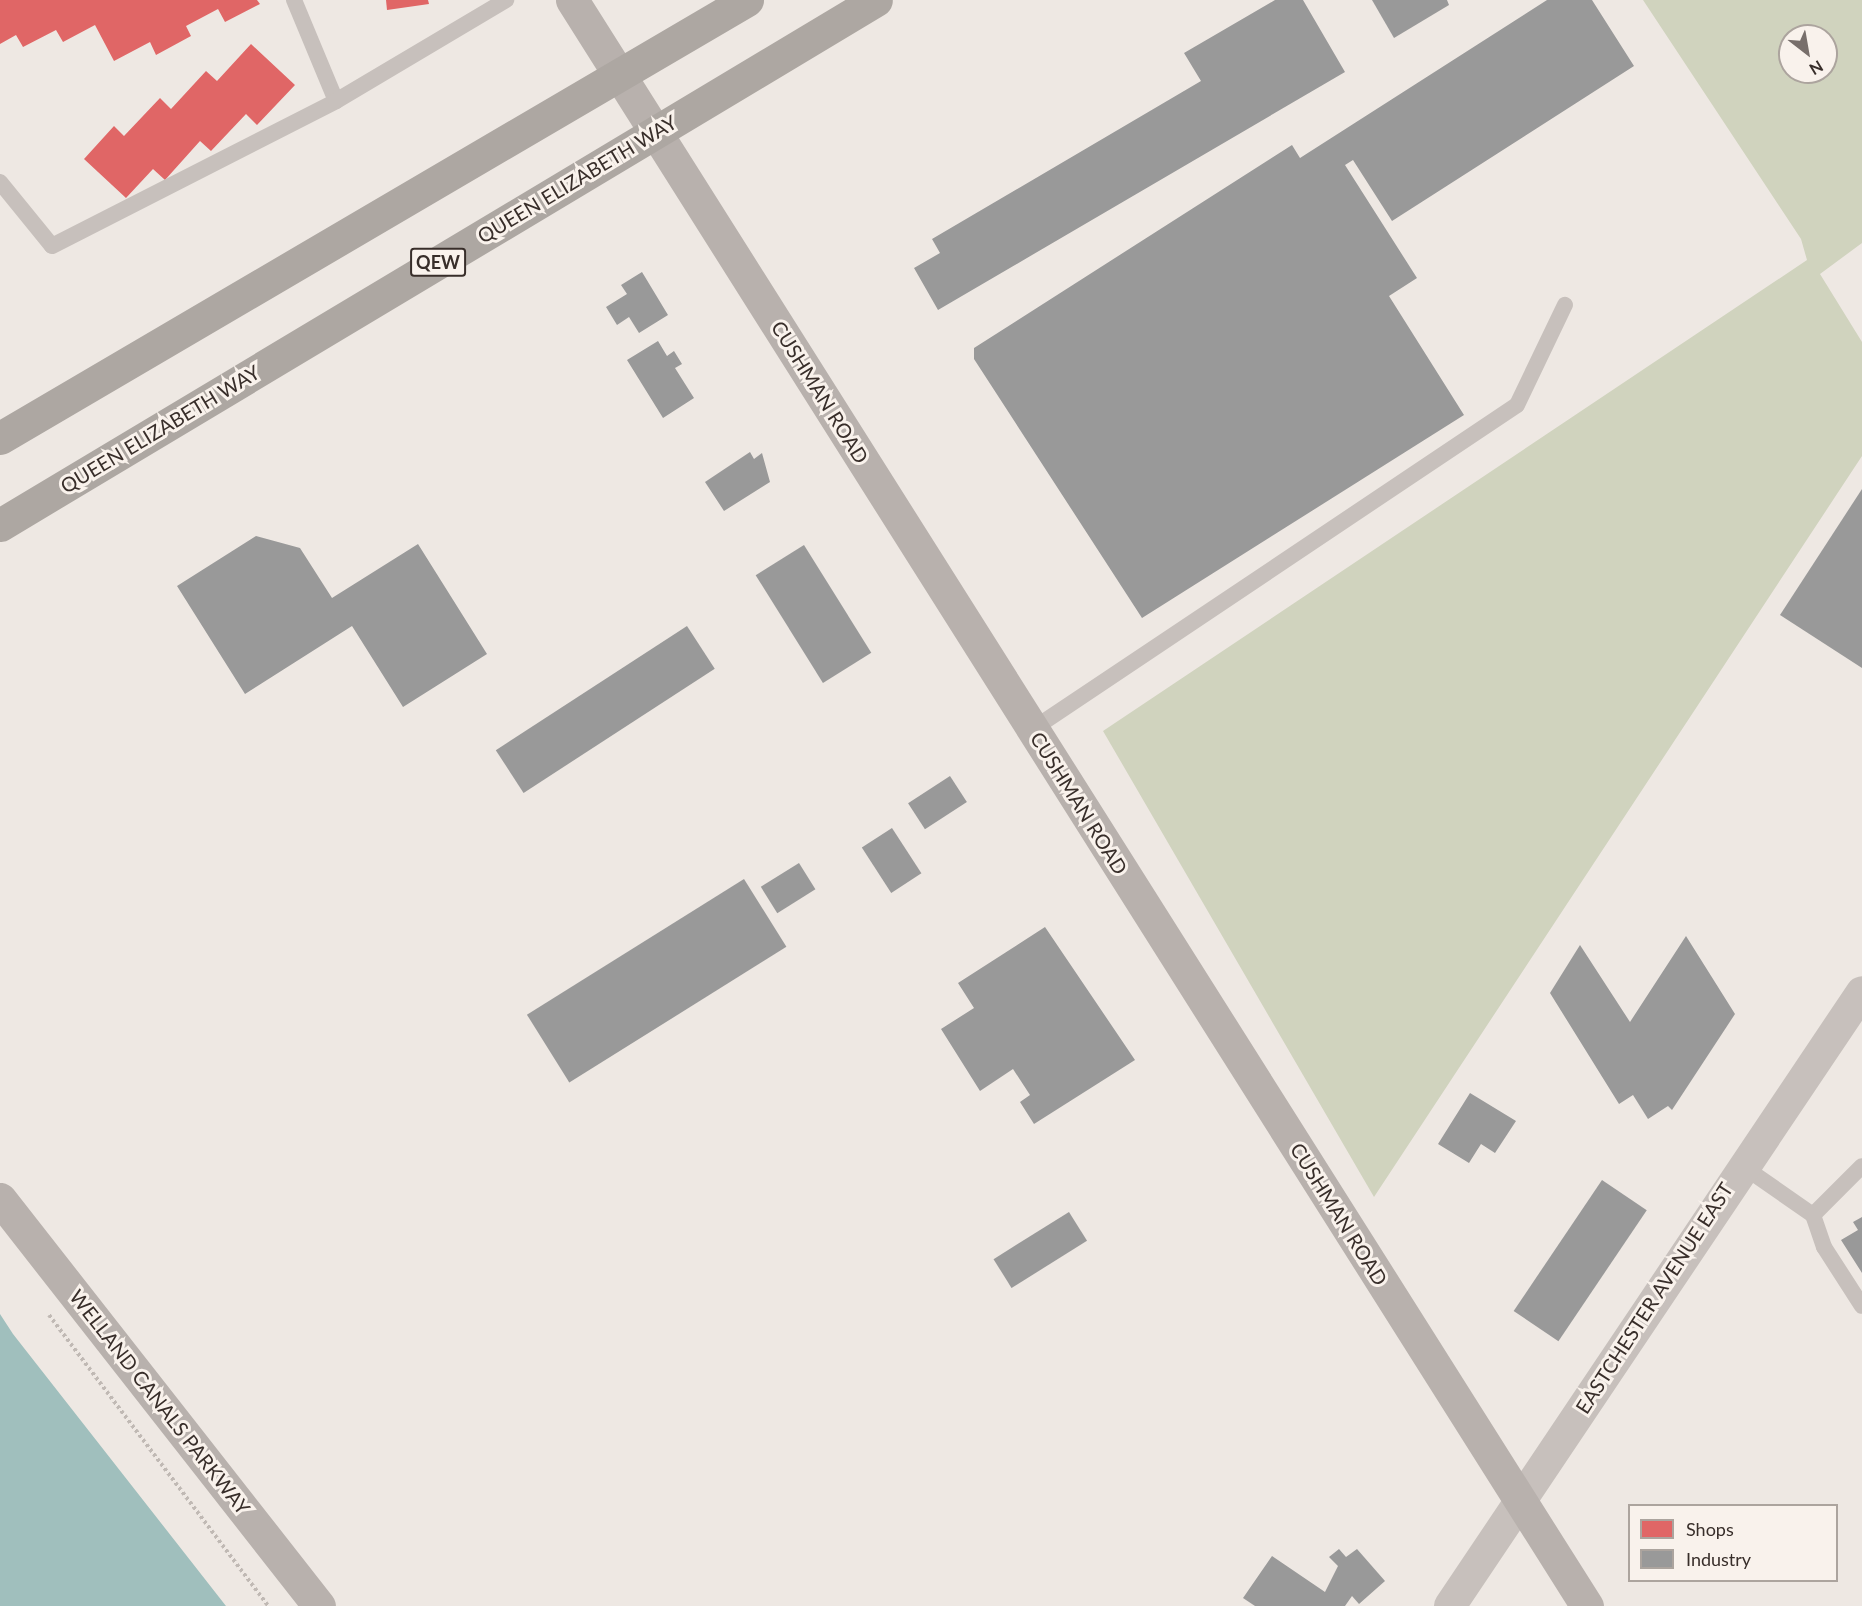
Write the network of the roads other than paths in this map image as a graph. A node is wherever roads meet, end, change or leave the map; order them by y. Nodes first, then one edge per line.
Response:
1 (294, 0) edge
2 (506, 0) edge
3 (572, 0) edge
4 (747, 0) edge
5 (876, 0) edge
6 (336, 101) junction
7 (0, 182) edge
8 (1565, 305) dead end
9 (0, 438) edge
10 (0, 525) edge
11 (1032, 729) junction
12 (1862, 992) edge
13 (1741, 1165) junction
14 (1862, 1166) edge
15 (0, 1199) edge
16 (1813, 1215) junction
17 (1862, 1306) edge
18 (1520, 1502) junction
19 (319, 1606) edge
20 (1450, 1606) edge
21 (1587, 1606) edge

1 - 6 lane
2 - 6 lane
3 - 11 street, CUSHMAN ROAD
4 - 9 highway, bridge
5 - 10 highway, QUEEN ELIZABETH WAY / QEW, bridge
6 - 7 lane
8 - 11 lane
11 - 18 street, CUSHMAN ROAD
12 - 13 street, EASTCHESTER AVENUE EAST
13 - 16 lane
13 - 18 street, EASTCHESTER AVENUE EAST
14 - 16 lane
15 - 19 street, WELLAND CANALS PARKWAY
16 - 17 lane
18 - 20 street, EASTCHESTER AVENUE EAST
18 - 21 street, CUSHMAN ROAD

